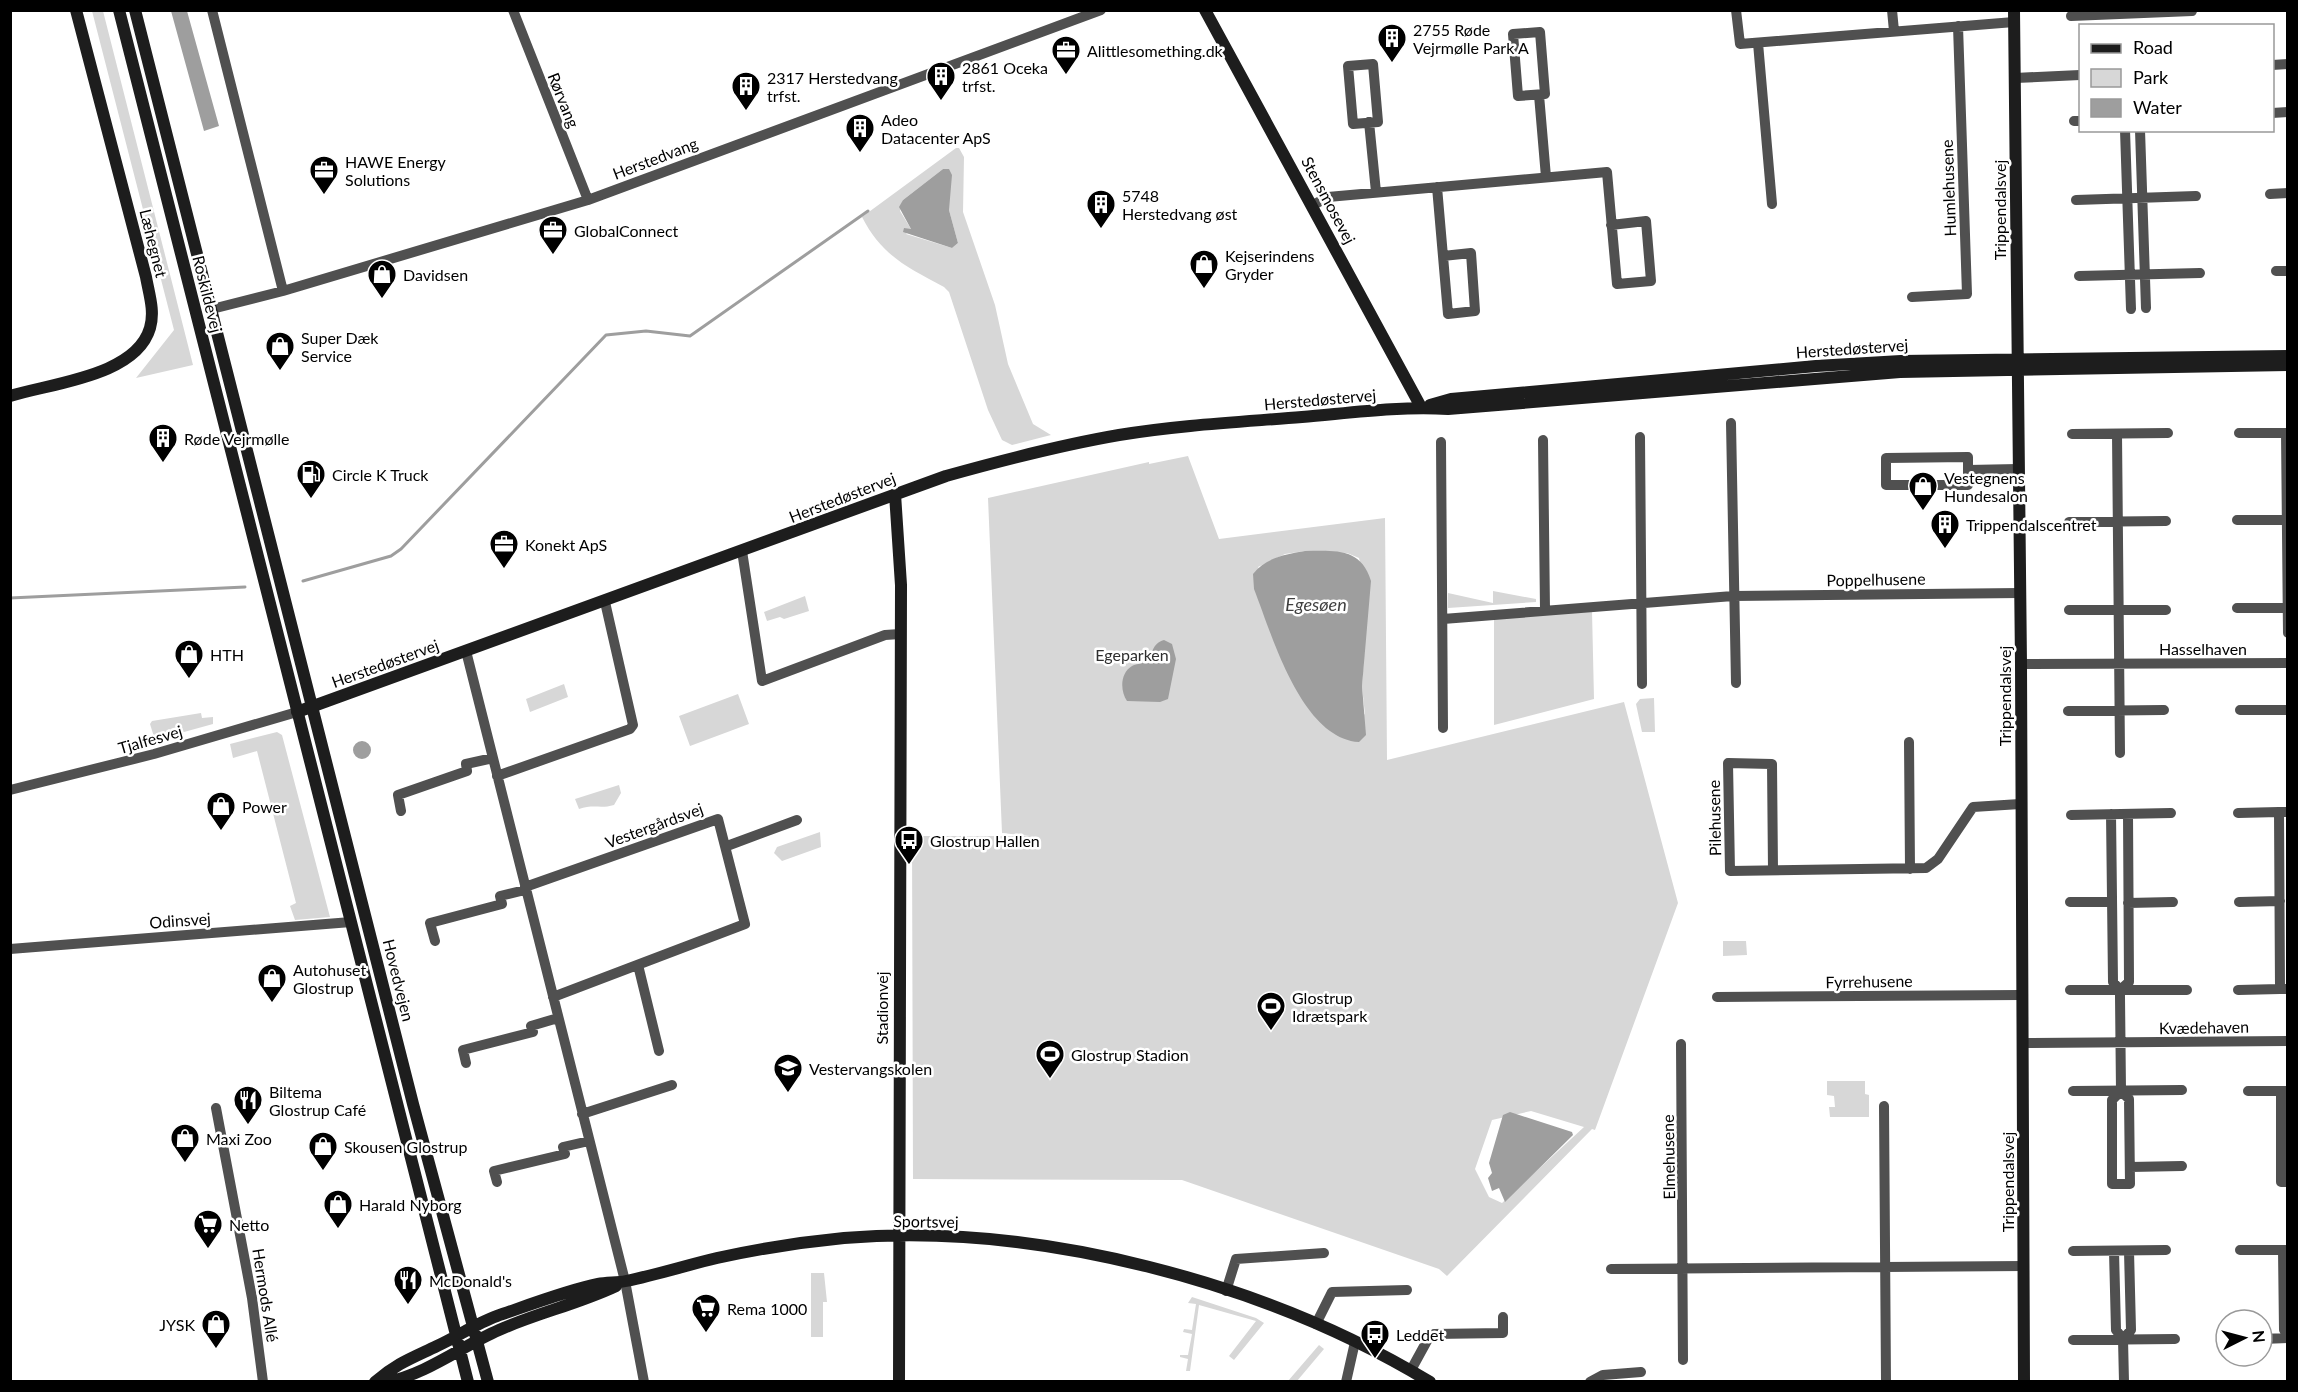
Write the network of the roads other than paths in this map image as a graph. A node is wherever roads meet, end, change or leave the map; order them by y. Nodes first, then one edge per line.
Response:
1 (76, 10) edge
2 (119, 10) edge
3 (135, 10) edge
4 (212, 10) edge
5 (513, 10) edge
6 (1101, 10) edge
7 (1205, 10) edge
8 (1736, 10) edge
9 (1892, 10) edge
10 (2192, 11) edge
11 (2130, 12) edge
12 (2071, 16) dead end
13 (2010, 18) edge
14 (1958, 26) junction
15 (1894, 31) junction
16 (1758, 43) junction
17 (2079, 75) edge
18 (2015, 78) junction
19 (1539, 94) junction
20 (1370, 122) junction
21 (2125, 132) edge
22 (2140, 132) edge
23 (1546, 177) junction
24 (1437, 187) junction
25 (1376, 192) junction
26 (2288, 193) edge
27 (2270, 194) dead end
28 (2196, 196) dead end
29 (2127, 198) junction
30 (2142, 198) junction
31 (588, 200) junction
32 (2076, 200) dead end
33 (1772, 204) dead end
34 (1313, 205) junction
35 (1611, 225) junction
36 (1443, 256) junction
37 (2200, 273) dead end
38 (2145, 274) junction
39 (2130, 275) junction
40 (2079, 276) dead end
41 (283, 291) junction
42 (1912, 297) dead end
43 (2146, 308) dead end
44 (212, 309) junction
45 (2131, 309) dead end
46 (2288, 356) edge
47 (2017, 363) junction
48 (2288, 365) edge
49 (10, 396) edge
50 (1421, 407) junction
51 (1731, 423) dead end
52 (2240, 433) dead end
53 (2287, 433) edge
54 (2072, 434) dead end
55 (2117, 434) junction
56 (2168, 434) dead end
57 (1640, 437) dead end
58 (1543, 440) dead end
59 (1441, 442) dead end
60 (1968, 470) junction
61 (2012, 470) junction
62 (895, 494) junction
63 (2237, 520) dead end
64 (2287, 520) edge
65 (2118, 521) junction
66 (2166, 521) dead end
67 (2069, 522) dead end
68 (742, 551) junction
69 (283, 584) joint
70 (265, 587) joint
71 (2014, 593) junction
72 (1733, 596) junction
73 (605, 602) junction
74 (1642, 603) junction
75 (2237, 608) dead end
76 (2287, 608) edge
77 (2118, 609) junction
78 (1545, 610) junction
79 (2069, 610) dead end
80 (2166, 610) dead end
81 (1443, 618) junction
82 (2288, 633) edge
83 (900, 634) junction
84 (466, 651) junction
85 (2118, 663) junction
86 (2288, 663) edge
87 (2021, 664) junction
88 (1736, 683) dead end
89 (1642, 684) dead end
90 (314, 707) junction
91 (2120, 710) junction
92 (2164, 710) dead end
93 (2240, 710) dead end
94 (2288, 710) edge
95 (2068, 711) dead end
96 (297, 712) junction
97 (1443, 729) dead end
98 (1908, 742) dead end
99 (2120, 753) dead end
100 (493, 758) junction
101 (497, 776) junction
102 (10, 790) edge
103 (2014, 804) junction
104 (401, 811) dead end
105 (2283, 812) edge
106 (2171, 813) dead end
107 (2238, 813) dead end
108 (2111, 814) junction
109 (2128, 814) junction
110 (2071, 815) dead end
111 (797, 820) dead end
112 (727, 846) junction
113 (1910, 869) junction
114 (1773, 870) junction
115 (525, 889) junction
116 (2280, 901) junction
117 (2070, 902) dead end
118 (2112, 902) junction
119 (2173, 902) dead end
120 (2239, 902) dead end
121 (2128, 903) junction
122 (351, 922) junction
123 (435, 941) dead end
124 (10, 949) edge
125 (638, 965) junction
126 (2284, 989) edge
127 (2070, 990) dead end
128 (2120, 990) junction
129 (2187, 990) dead end
130 (2238, 990) dead end
131 (2016, 995) junction
132 (553, 997) junction
133 (1717, 997) dead end
134 (558, 1018) junction
135 (2288, 1041) edge
136 (2022, 1043) junction
137 (2120, 1043) junction
138 (1681, 1044) dead end
139 (659, 1051) dead end
140 (466, 1063) dead end
141 (672, 1085) dead end
142 (2182, 1090) dead end
143 (2073, 1091) dead end
144 (2121, 1091) junction
145 (2248, 1091) dead end
146 (2284, 1091) edge
147 (1884, 1106) dead end
148 (216, 1108) dead end
149 (582, 1114) junction
150 (589, 1141) junction
151 (2182, 1166) dead end
152 (2130, 1167) junction
153 (497, 1182) dead end
154 (2288, 1182) edge
155 (898, 1236) junction
156 (2166, 1250) dead end
157 (2240, 1250) dead end
158 (2285, 1250) edge
159 (2073, 1251) dead end
160 (2114, 1251) junction
161 (2129, 1251) junction
162 (1324, 1253) dead end
163 (2024, 1266) junction
164 (1611, 1269) dead end
165 (1684, 1269) junction
166 (1885, 1269) junction
167 (625, 1281) junction
168 (1407, 1290) dead end
169 (1226, 1291) junction
170 (1503, 1317) dead end
171 (1316, 1324) junction
172 (474, 1328) junction
173 (457, 1336) junction
174 (2288, 1337) edge
175 (2123, 1339) junction
176 (2175, 1339) dead end
177 (2073, 1340) dead end
178 (478, 1341) junction
179 (1355, 1342) junction
180 (460, 1350) junction
181 (1683, 1360) dead end
182 (1411, 1370) junction
183 (1641, 1372) dead end
184 (263, 1382) edge
185 (375, 1382) edge
186 (387, 1382) edge
187 (468, 1382) edge
188 (488, 1382) edge
189 (644, 1382) edge
190 (898, 1382) edge
191 (1346, 1382) edge
192 (1430, 1382) edge
193 (1590, 1382) edge
194 (1886, 1382) edge
195 (2024, 1382) edge
196 (2124, 1382) edge

1 - 49 street, Læhegnet
2 - 70 street, Roskildevej
3 - 44 street, Roskildevej
4 - 41 street
5 - 31 street, Rørvang
6 - 31 street, Herstedvang
7 - 34 street, Stensmosevej
8 - 16 street
9 - 15 street
10 - 11 street
11 - 12 street
13 - 14 street
13 - 18 street, Trippendalsvej
14 - 15 street
14 - 42 street, Humlehusene
15 - 16 street
16 - 33 street
17 - 18 street
18 - 47 street, Trippendalsvej
19 - 19 street
19 - 23 street
20 - 20 street
20 - 25 street
21 - 29 street
22 - 30 street
23 - 24 street
23 - 35 street
24 - 25 street
24 - 36 street
25 - 34 street
26 - 27 street
28 - 30 street
29 - 30 street
29 - 32 street
29 - 39 street
30 - 38 street
31 - 41 street, Herstedvang
34 - 50 street, Stensmosevej
35 - 35 street
36 - 36 street
37 - 38 street
38 - 39 street
38 - 43 street
39 - 40 street
39 - 45 street
41 - 44 street, Herstedvang
44 - 69 street, Roskildevej
46 - 47 street, Herstedøstervej
47 - 48 street, Herstedøstervej
47 - 50 street, Herstedøstervej
47 - 61 street, Trippendalsvej
50 - 62 street, Herstedøstervej
51 - 72 street
52 - 53 street
53 - 64 street
54 - 55 street
55 - 56 street
55 - 65 street
57 - 74 street
58 - 78 street
59 - 81 street
60 - 60 street
60 - 61 street
61 - 71 street, Trippendalsvej
62 - 68 street, Herstedøstervej
62 - 83 street, Stadionvej
63 - 64 street
64 - 76 street
65 - 66 street
65 - 67 street
65 - 77 street
68 - 73 street, Herstedøstervej
68 - 83 street
69 - 90 street, Hovedvejen
70 - 96 street, Hovedvejen
71 - 72 street, Poppelhusene
71 - 87 street, Trippendalsvej
72 - 74 street, Poppelhusene
72 - 88 street
73 - 84 street, Herstedøstervej
73 - 101 street
74 - 78 street, Poppelhusene
74 - 89 street
75 - 76 street
76 - 82 street
77 - 79 street
77 - 80 street
77 - 85 street
78 - 81 street, Poppelhusene
81 - 97 street
83 - 155 street, Stadionvej
84 - 90 street, Herstedøstervej
84 - 100 street
85 - 86 street, Hasselhaven
85 - 87 street, Hasselhaven
85 - 91 street
87 - 103 street, Trippendalsvej
90 - 96 street, Herstedøstervej
90 - 172 street, Hovedvejen
91 - 92 street
91 - 95 street
91 - 99 street
93 - 94 street
96 - 102 street, Tjalfesvej
96 - 122 street, Hovedvejen
98 - 113 street
100 - 101 street
100 - 104 street
101 - 115 street
103 - 113 street, Pilehusene
103 - 131 street, Trippendalsvej
105 - 107 street
105 - 116 street
106 - 109 street
108 - 109 street
108 - 110 street
108 - 118 street
109 - 121 street
111 - 112 street
112 - 115 street, Vestergårdsvej
112 - 125 street, Vestergårdsvej
113 - 114 street, Pilehusene
114 - 114 street, Pilehusene
115 - 123 street, Vestergårdsvej
115 - 132 street
116 - 120 street
116 - 126 street
117 - 118 street
118 - 128 street
119 - 121 street
121 - 128 street
122 - 124 street, Odinsvej
122 - 173 street, Hovedvejen
125 - 132 street, Vestergårdsvej
125 - 139 street
126 - 130 street
127 - 128 street
128 - 129 street
128 - 137 street
131 - 133 street, Fyrrehusene
131 - 136 street, Trippendalsvej
132 - 134 street
134 - 140 street
134 - 149 street
135 - 137 street, Kvædehaven
136 - 137 street, Kvædehaven
136 - 163 street, Trippendalsvej
137 - 144 street
138 - 165 street, Elmehusene
141 - 149 street
142 - 144 street
143 - 144 street
144 - 152 street
144 - 152 street
145 - 146 street
146 - 154 street
147 - 166 street
148 - 184 street, Hermods Allé
149 - 150 street
150 - 153 street
150 - 167 street
151 - 152 street
155 - 167 street, Sportsvej
155 - 169 street, Sportsvej
155 - 190 street, Stadionvej
156 - 161 street
157 - 158 street
158 - 174 street
159 - 160 street
160 - 161 street
160 - 175 street
161 - 175 street
162 - 169 street
163 - 166 street
163 - 195 street, Trippendalsvej
164 - 165 street
165 - 166 street
165 - 181 street, Elmehusene
166 - 194 street
167 - 172 street, Sportsvej
167 - 178 street, Sportsvej
167 - 189 street
168 - 171 street
169 - 171 street, Sportsvej
170 - 182 street
171 - 179 street, Sportsvej
172 - 173 street, Sportsvej
172 - 178 street, Hovedvejen
173 - 180 street, Hovedvejen
173 - 185 street, Sportsvej
175 - 176 street
175 - 177 street
175 - 196 street
178 - 180 street, Sportsvej
178 - 188 street, Hovedvejen
179 - 182 street, Sportsvej
179 - 191 street
180 - 186 street, Sportsvej
180 - 187 street, Hovedvejen
182 - 192 street, Sportsvej
183 - 193 street

